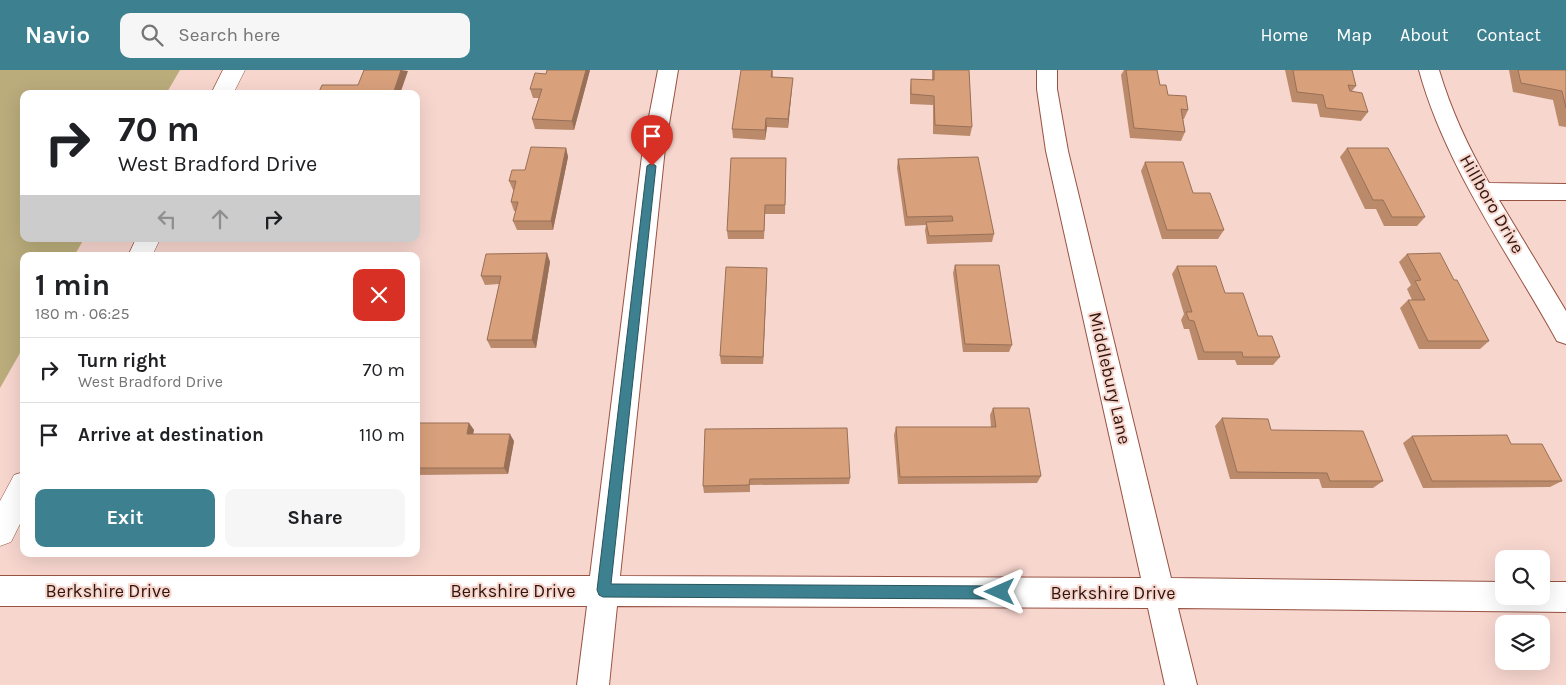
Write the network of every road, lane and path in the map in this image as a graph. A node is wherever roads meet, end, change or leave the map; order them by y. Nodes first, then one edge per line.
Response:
1 (234, 70) edge
2 (668, 70) edge
3 (1046, 70) edge
4 (1429, 70) edge
5 (224, 90) edge
6 (1482, 191) junction
7 (1566, 192) edge
8 (1566, 334) edge
9 (20, 493) edge
10 (0, 532) edge
11 (603, 590) junction
12 (0, 592) edge
13 (1159, 593) junction
14 (1566, 597) edge
15 (593, 685) edge
16 (1181, 685) edge

1 - 5 street
2 - 11 street
3 - 13 street, Middlebury Lane
4 - 6 street, Hillboro Drive
6 - 7 street
6 - 8 street, Hillboro Drive
9 - 10 street
11 - 12 street, Berkshire Drive
11 - 13 street, Berkshire Drive
11 - 15 street
13 - 14 street, Berkshire Drive
13 - 16 street, Middlebury Lane

